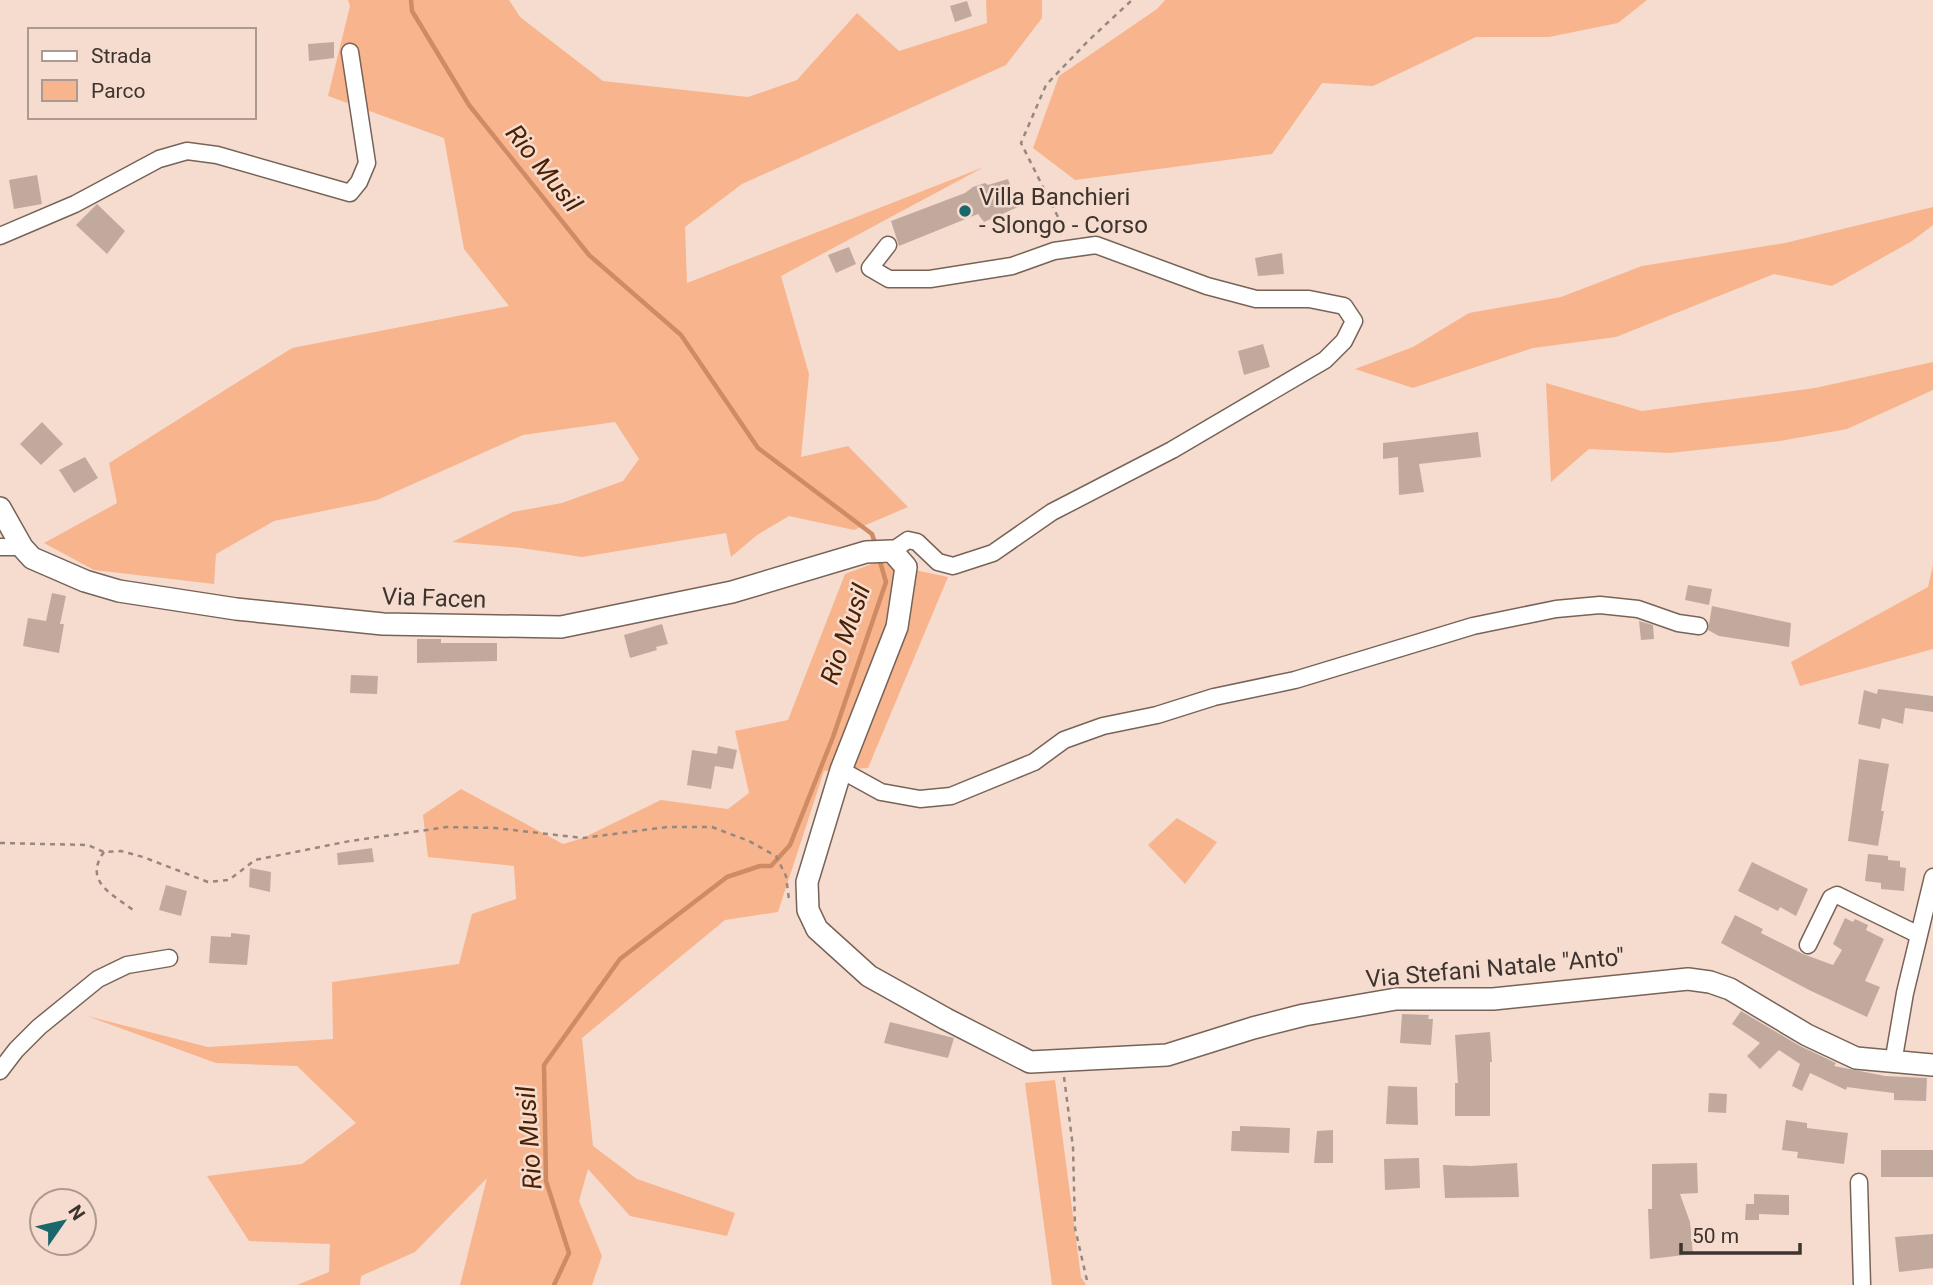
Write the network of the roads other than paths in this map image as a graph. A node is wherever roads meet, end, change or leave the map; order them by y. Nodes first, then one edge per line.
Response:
1 (350, 52) dead end
2 (0, 236) edge
3 (888, 245) dead end
4 (0, 508) edge
5 (0, 547) edge
6 (22, 547) junction
7 (892, 551) junction
8 (1699, 626) dead end
9 (841, 770) junction
10 (1933, 877) edge
11 (1919, 935) junction
12 (1808, 945) dead end
13 (169, 958) dead end
14 (1893, 1063) junction
15 (1933, 1065) edge
16 (0, 1071) edge
17 (1858, 1182) dead end
18 (1862, 1285) edge

1 - 2 street
3 - 7 street
4 - 6 street, Via Facen
5 - 6 street
6 - 7 street, Via Facen
7 - 9 street, Via Stefani Natale "Anto"
8 - 9 street
9 - 14 street, Via Stefani Natale "Anto"
10 - 11 street
11 - 12 street
11 - 14 street
13 - 16 street
14 - 15 street, Via Stefani Natale "Anto"
17 - 18 street

